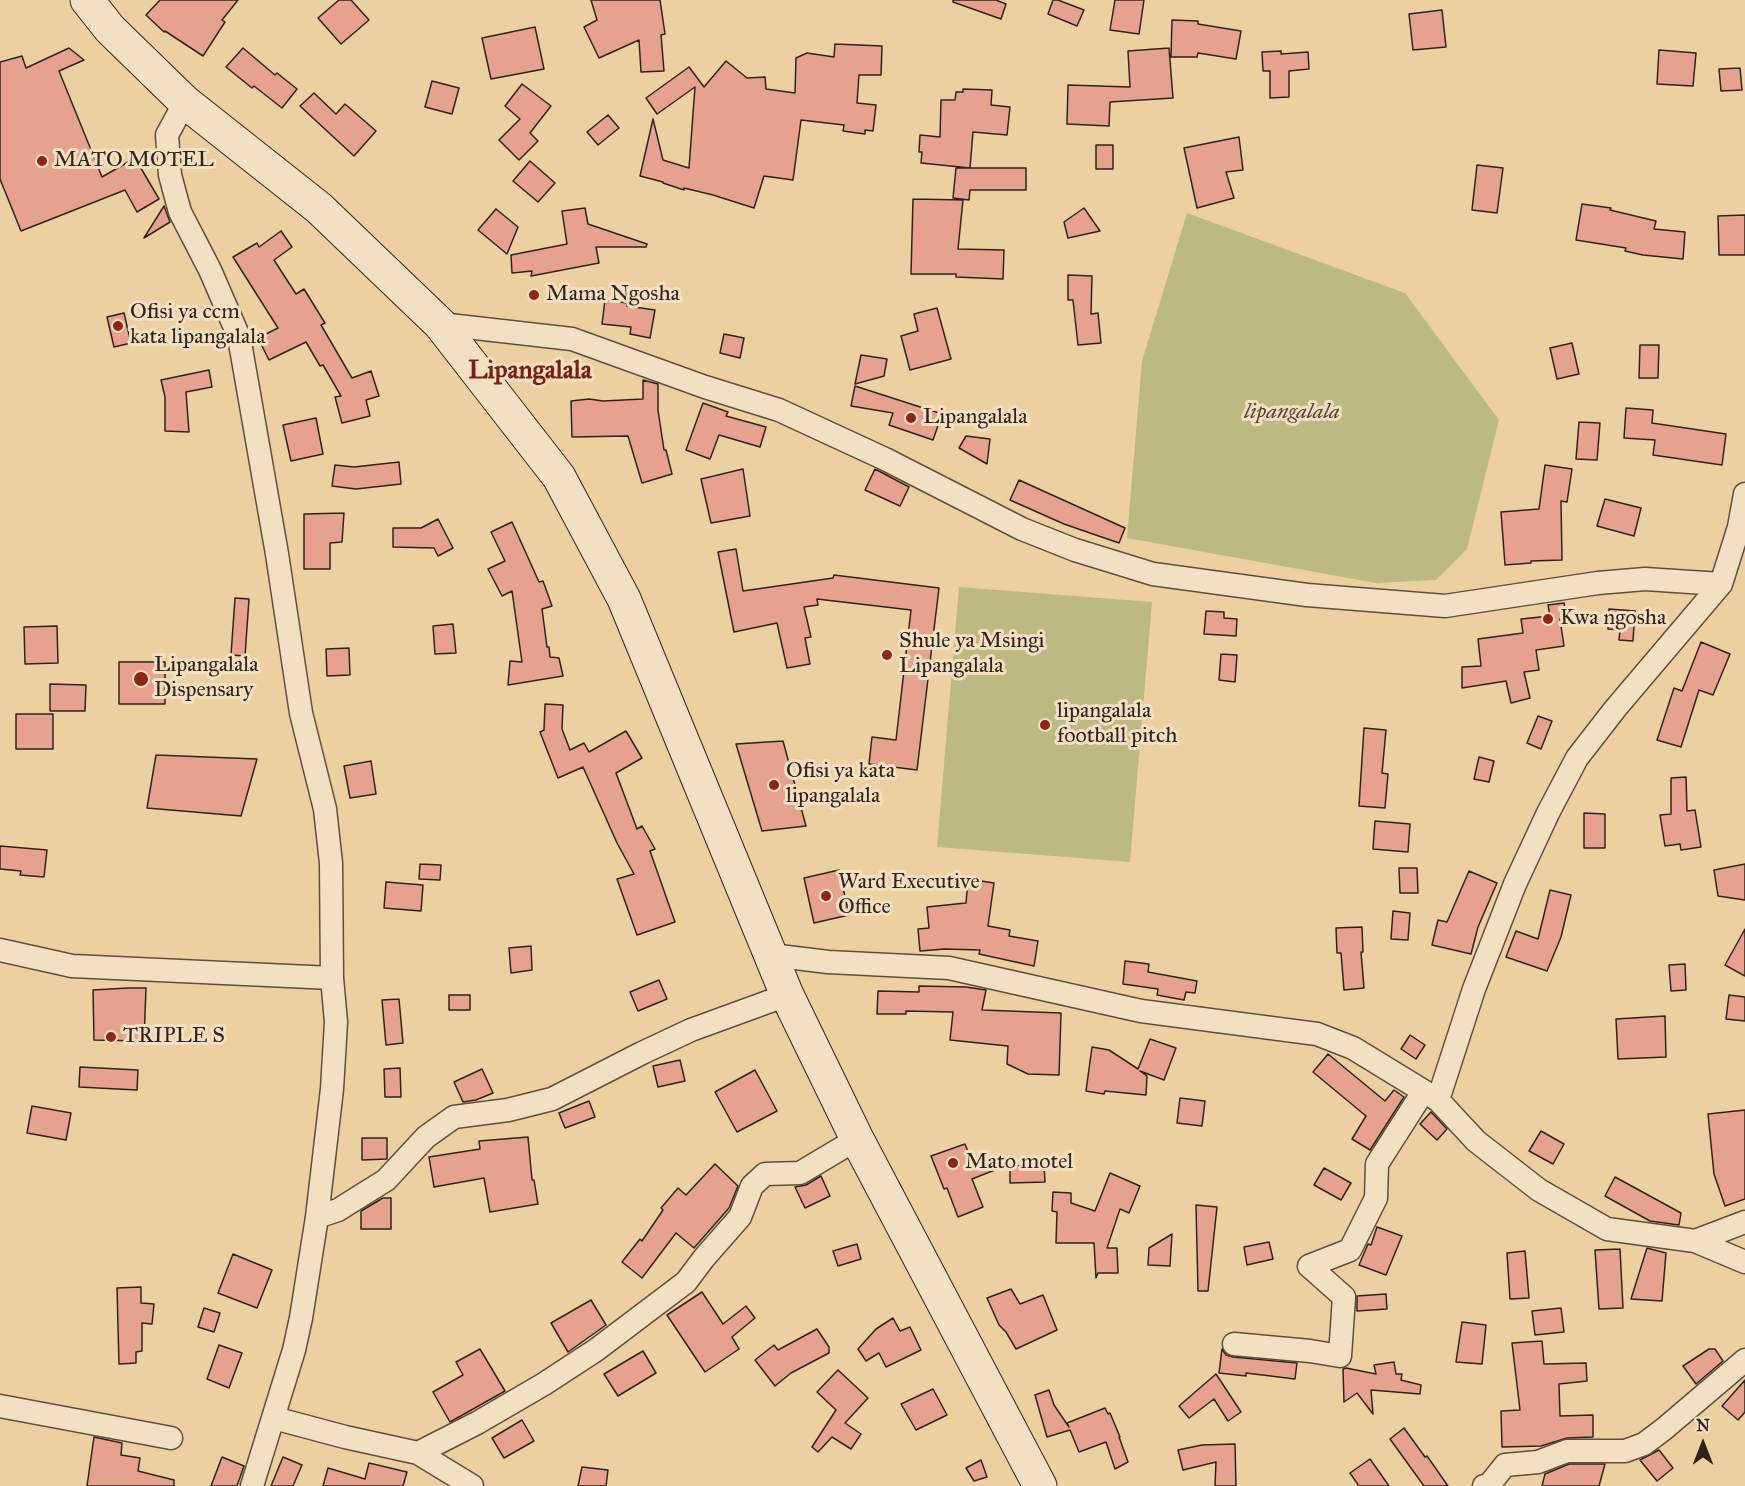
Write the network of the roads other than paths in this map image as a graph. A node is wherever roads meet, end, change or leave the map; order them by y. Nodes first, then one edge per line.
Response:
1 (87, 0) edge
2 (185, 102) junction
3 (440, 324) junction
4 (1745, 494) edge
5 (1721, 585) junction
6 (0, 950) edge
7 (771, 955) junction
8 (332, 978) junction
9 (787, 995) junction
10 (1430, 1096) junction
11 (857, 1139) junction
12 (317, 1217) junction
13 (1745, 1222) edge
14 (1695, 1241) junction
15 (1745, 1262) edge
16 (1234, 1344) dead end
17 (1745, 1360) edge
18 (0, 1406) edge
19 (274, 1418) junction
20 (171, 1438) dead end
21 (418, 1453) junction
22 (252, 1486) edge
23 (472, 1486) edge
24 (1040, 1486) edge
25 (1484, 1486) edge

1 - 2 main road
2 - 3 main road
2 - 8 street
3 - 5 street
3 - 7 main road
4 - 5 street
5 - 10 street
6 - 8 street
7 - 9 main road
7 - 10 street
8 - 12 street
9 - 11 main road
9 - 12 street
10 - 14 street
10 - 16 street
11 - 21 street
11 - 24 main road
12 - 19 street
13 - 14 street
14 - 15 street
17 - 25 street
18 - 20 street
19 - 21 street
19 - 22 street
21 - 23 street

